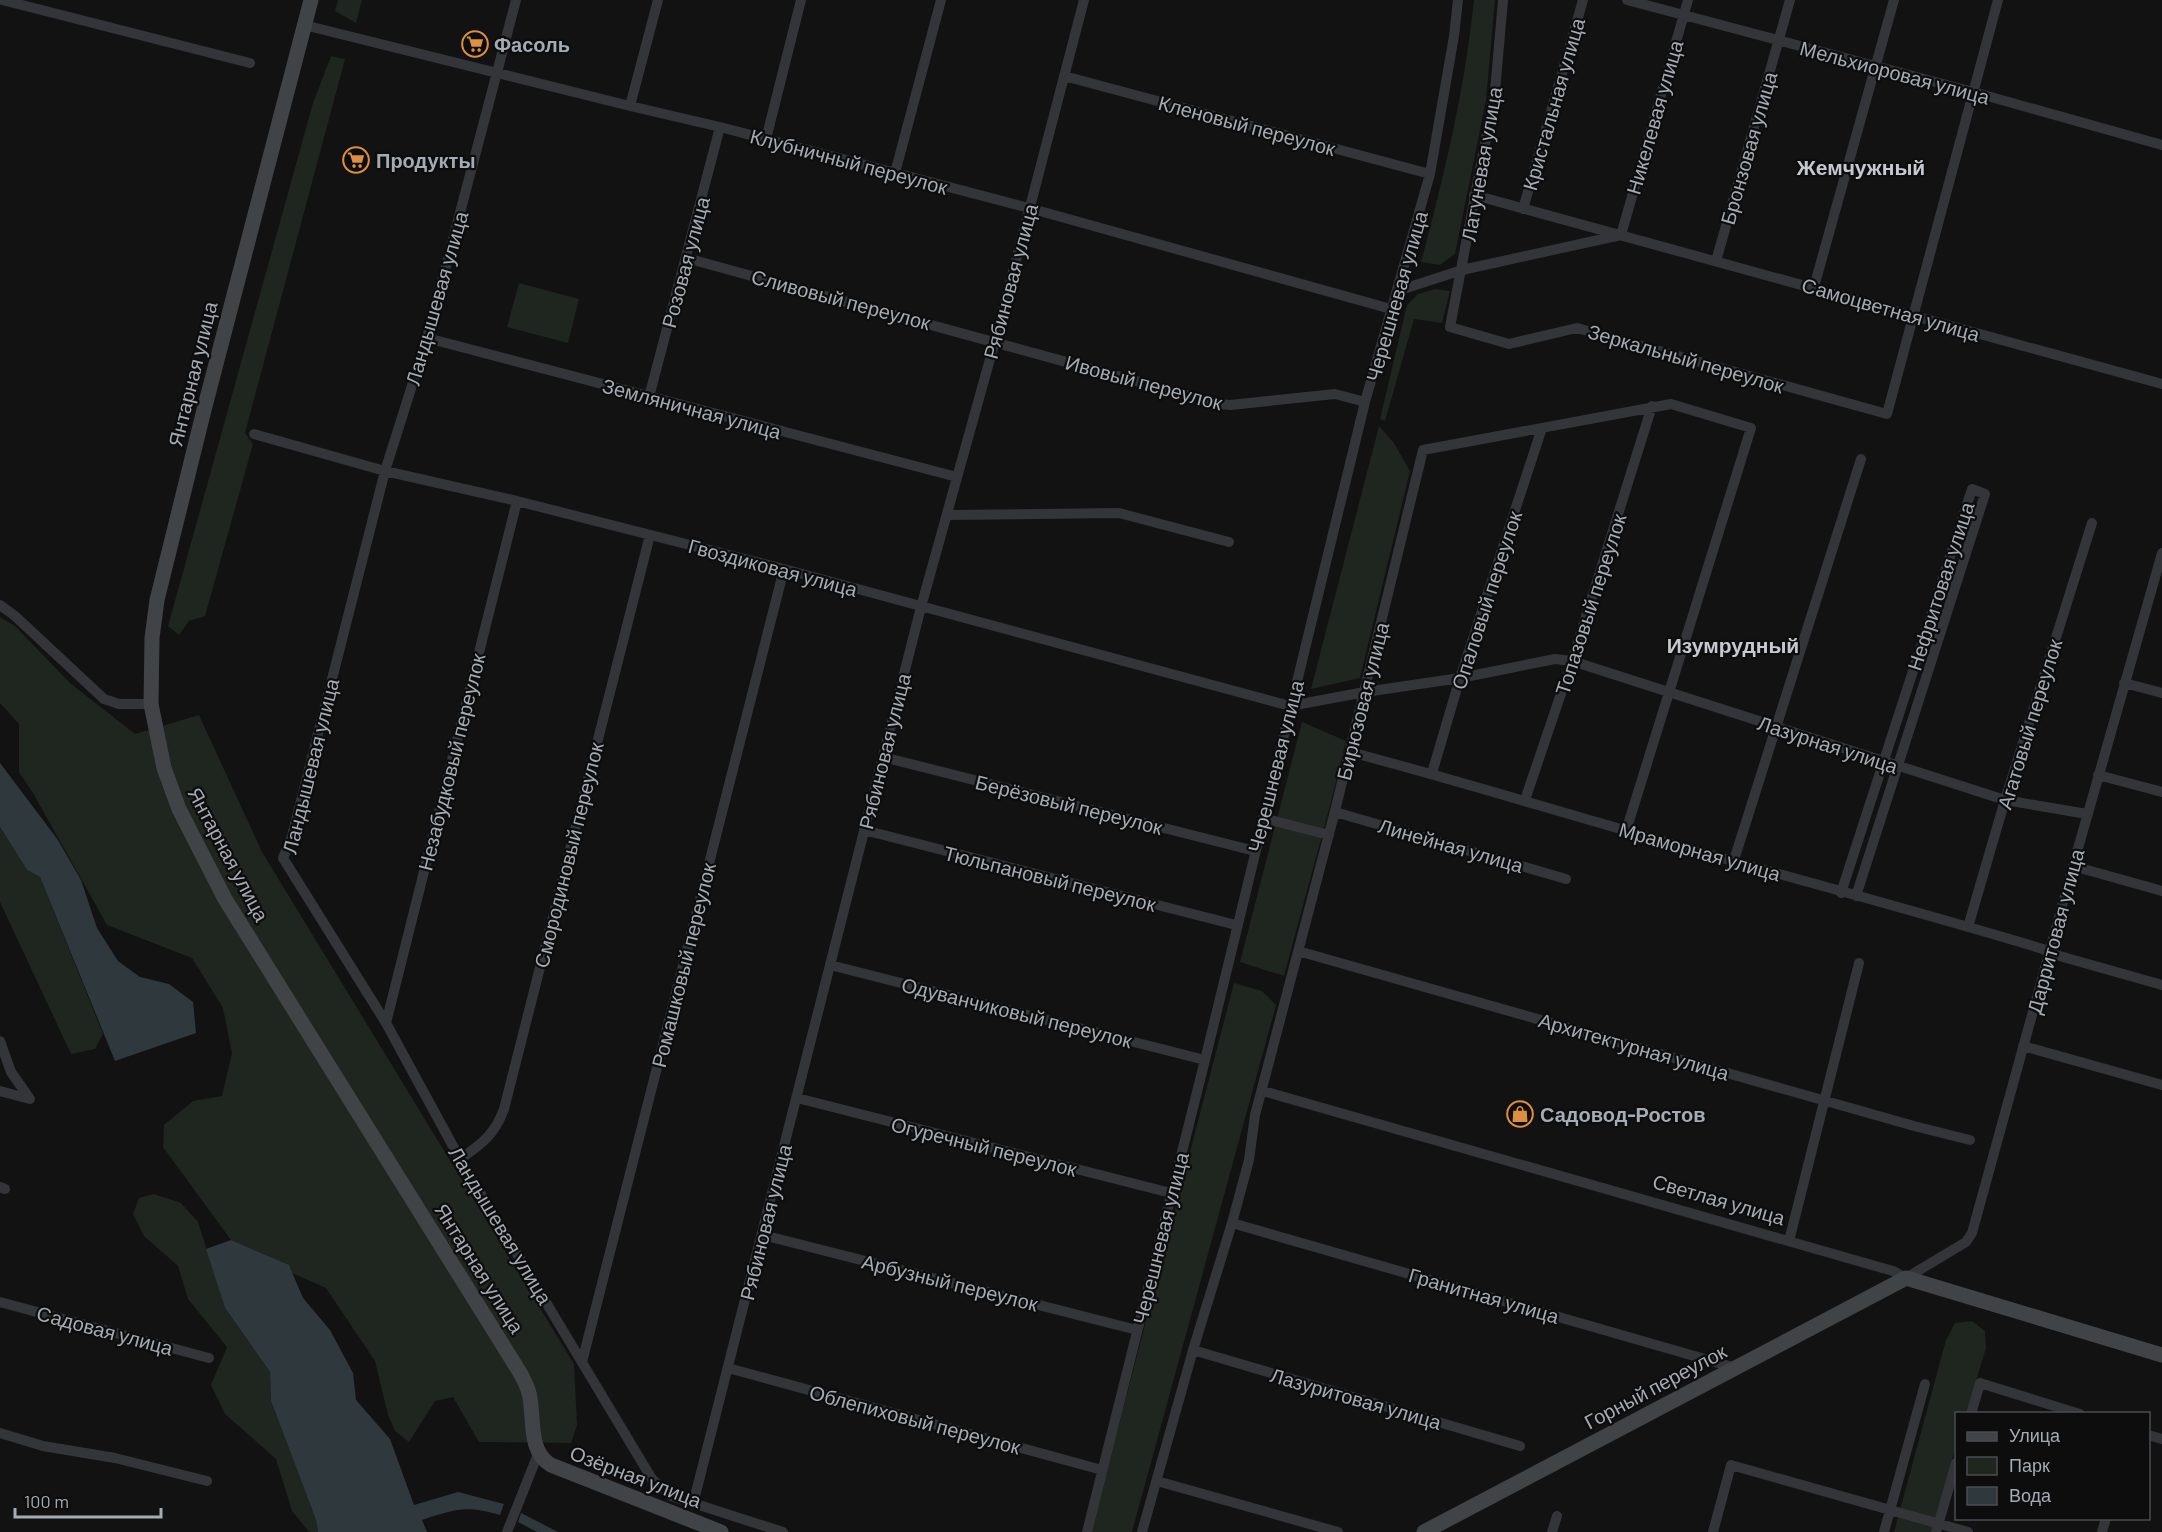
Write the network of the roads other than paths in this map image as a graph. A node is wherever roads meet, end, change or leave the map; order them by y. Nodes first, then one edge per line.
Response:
1 (2, 0) edge
2 (311, 0) edge
3 (516, 0) edge
4 (658, 0) edge
5 (801, 0) edge
6 (941, 0) edge
7 (1084, 0) edge
8 (1457, 0) edge
9 (1503, 0) edge
10 (1583, 0) edge
11 (1627, 0) edge
12 (1688, 0) edge
13 (1790, 0) edge
14 (1894, 0) edge
15 (1998, 0) edge
16 (1683, 15) junction
17 (304, 25) junction
18 (1779, 41) junction
19 (250, 63) dead end
20 (1876, 68) junction
21 (496, 73) junction
22 (1064, 76) junction
23 (1973, 92) junction
24 (630, 106) junction
25 (720, 127) junction
26 (766, 139) junction
27 (2162, 145) edge
28 (895, 173) junction
29 (1431, 174) junction
30 (1474, 195) junction
31 (1029, 208) junction
32 (1523, 209) junction
33 (1621, 235) junction
34 (686, 258) junction
35 (1716, 261) junction
36 (1462, 270) junction
37 (1814, 287) junction
38 (1397, 291) junction
39 (1391, 309) junction
40 (1913, 316) junction
41 (1450, 327) joint
42 (427, 338) junction
43 (995, 341) junction
44 (2162, 384) edge
45 (650, 397) junction
46 (1365, 402) junction
47 (1652, 406) junction
48 (1542, 428) junction
49 (254, 434) dead end
50 (1861, 459) dead end
51 (385, 471) junction
52 (957, 477) junction
53 (517, 501) junction
54 (948, 515) junction
55 (2092, 523) dead end
56 (650, 535) junction
57 (1229, 542) dead end
58 (2162, 553) edge
59 (784, 569) junction
60 (2157, 593) edge
61 (0, 606) edge
62 (921, 607) junction
63 (1572, 661) junction
64 (1460, 678) junction
65 (2124, 683) junction
66 (1365, 692) junction
67 (1669, 693) junction
68 (2162, 693) edge
69 (151, 704) junction
70 (1290, 706) junction
71 (1774, 726) junction
72 (1350, 752) junction
73 (883, 757) junction
74 (1884, 762) junction
75 (1897, 766) junction
76 (1432, 773) junction
77 (2098, 775) junction
78 (2162, 792) edge
79 (1525, 800) junction
80 (2005, 800) junction
81 (1335, 812) junction
82 (2087, 814) junction
83 (1263, 818) junction
84 (864, 830) junction
85 (1626, 831) junction
86 (1329, 835) junction
87 (1255, 851) junction
88 (1734, 860) junction
89 (2073, 866) junction
90 (1566, 879) dead end
91 (2162, 891) edge
92 (1841, 893) junction
93 (1856, 896) junction
94 (1236, 925) junction
95 (1968, 927) junction
96 (1298, 951) junction
97 (2049, 953) junction
98 (1859, 963) dead end
99 (830, 965) junction
100 (2162, 985) edge
101 (386, 1023) junction
102 (0, 1041) edge
103 (2023, 1046) junction
104 (1205, 1060) junction
105 (2162, 1086) edge
106 (0, 1091) edge
107 (1263, 1091) junction
108 (797, 1098) junction
109 (1825, 1100) junction
110 (1970, 1140) dead end
111 (460, 1159) junction
112 (1171, 1193) junction
113 (1232, 1223) junction
114 (763, 1235) junction
115 (1789, 1241) junction
116 (1906, 1278) junction
117 (0, 1302) edge
118 (1137, 1330) junction
119 (1192, 1350) junction
120 (2162, 1355) edge
121 (209, 1358) dead end
122 (582, 1362) junction
123 (728, 1368) junction
124 (1736, 1368) junction
125 (1925, 1384) dead end
126 (1971, 1412) edge
127 (2077, 1412) edge
128 (0, 1433) edge
129 (1520, 1446) dead end
130 (538, 1454) junction
131 (1955, 1466) edge
132 (1102, 1470) junction
133 (207, 1481) dead end
134 (1157, 1481) junction
135 (693, 1504) junction
136 (1890, 1510) junction
137 (1557, 1516) dead end
138 (1937, 1528) edge
139 (507, 1530) edge
140 (721, 1532) edge
141 (783, 1532) edge
142 (1087, 1532) edge
143 (1142, 1532) edge
144 (1338, 1532) edge
145 (1424, 1532) edge
146 (1552, 1532) edge
147 (1713, 1532) edge
148 (1884, 1532) edge
149 (1968, 1532) edge

1 - 19 street
2 - 17 street, Янтарная улица
3 - 21 street, Ландышевая улица
4 - 24 street
5 - 26 street
6 - 28 street
7 - 22 street, Рябиновая улица
8 - 29 street, Черешневая улица
9 - 30 street, Латуневая улица
10 - 32 street, Кристальная улица
11 - 16 street, Мельхиоровая улица
12 - 16 street, Никелевая улица
13 - 18 street, Бронзовая улица
14 - 20 street
15 - 23 street
16 - 18 street, Мельхиоровая улица
16 - 33 street, Никелевая улица
17 - 21 street, Клубничный переулок
17 - 69 street, Янтарная улица
18 - 20 street, Мельхиоровая улица
18 - 35 street, Бронзовая улица
20 - 23 street, Мельхиоровая улица
20 - 37 street
21 - 24 street, Клубничный переулок
21 - 42 street, Ландышевая улица
22 - 29 street, Кленовый переулок
22 - 31 street, Рябиновая улица
23 - 27 street, Мельхиоровая улица
23 - 40 street
24 - 25 street, Клубничный переулок
25 - 26 street, Клубничный переулок
25 - 34 street, Розовая улица
26 - 28 street, Клубничный переулок
28 - 31 street, Клубничный переулок
29 - 38 street, Черешневая улица
30 - 32 street, Самоцветная улица
30 - 36 street, Латуневая улица
31 - 39 street, Клубничный переулок
31 - 43 street, Рябиновая улица
32 - 33 street, Самоцветная улица
33 - 35 street, Самоцветная улица
33 - 36 street, Самоцветная улица
34 - 43 street, Сливовый переулок
34 - 45 street, Розовая улица
35 - 37 street, Самоцветная улица
36 - 38 street, Самоцветная улица
36 - 41 street, Латуневая улица
37 - 40 street, Самоцветная улица
38 - 39 street, Черешневая улица
39 - 46 street, Черешневая улица
40 - 41 street, Зеркальный переулок
40 - 44 street, Самоцветная улица
42 - 45 street, Земляничная улица
42 - 51 street, Ландышевая улица
43 - 46 street, Ивовый переулок
43 - 52 street, Рябиновая улица
45 - 52 street, Земляничная улица
46 - 70 street, Черешневая улица
47 - 48 street
47 - 63 street, Топазовый переулок
47 - 67 street
48 - 64 street, Опаловый переулок
48 - 66 street, Бирюзовая улица
49 - 51 street, Гвоздиковая улица
50 - 71 street
51 - 53 street, Гвоздиковая улица
51 - 101 street, Ландышевая улица
52 - 54 street, Рябиновая улица
53 - 56 street, Гвоздиковая улица
53 - 101 street, Незабудковый переулок
54 - 57 street
54 - 62 street, Рябиновая улица
55 - 80 street, Агатовый переулок
56 - 59 street, Гвоздиковая улица
56 - 111 street, Смородиновый переулок
58 - 60 street, Дарритовая улица
59 - 62 street, Гвоздиковая улица
59 - 122 street, Ромашковый переулок
60 - 65 street, Дарритовая улица
61 - 69 street
62 - 70 street, Гвоздиковая улица
62 - 73 street, Рябиновая улица
63 - 64 street, Лазурная улица
63 - 67 street, Лазурная улица
63 - 79 street, Топазовый переулок
64 - 66 street, Лазурная улица
64 - 76 street, Опаловый переулок
65 - 68 street
65 - 77 street, Дарритовая улица
66 - 70 street, Лазурная улица
66 - 72 street, Бирюзовая улица
67 - 71 street, Лазурная улица
67 - 85 street
69 - 130 street, Янтарная улица
70 - 83 street, Черешневая улица
71 - 74 street, Лазурная улица
71 - 88 street
72 - 76 street, Мраморная улица
72 - 81 street, Бирюзовая улица
73 - 84 street, Рябиновая улица
73 - 87 street, Берёзовый переулок
74 - 75 street, Лазурная улица
74 - 75 street, Нефритовая улица
74 - 92 street, Нефритовая улица
75 - 80 street, Лазурная улица
75 - 93 street, Нефритовая улица
76 - 79 street, Мраморная улица
77 - 78 street
77 - 82 street, Дарритовая улица
79 - 85 street, Мраморная улица
80 - 82 street, Лазурная улица
80 - 95 street, Агатовый переулок
81 - 86 street, Бирюзовая улица
81 - 90 street, Линейная улица
82 - 89 street, Дарритовая улица
83 - 86 street
83 - 87 street, Черешневая улица
84 - 94 street, Тюльпановый переулок
84 - 99 street, Рябиновая улица
85 - 88 street, Мраморная улица
86 - 96 street, Бирюзовая улица
87 - 94 street, Черешневая улица
88 - 92 street, Мраморная улица
89 - 91 street
89 - 97 street, Дарритовая улица
92 - 93 street, Мраморная улица
93 - 95 street, Мраморная улица
94 - 104 street, Черешневая улица
95 - 97 street, Мраморная улица
96 - 107 street, Бирюзовая улица
96 - 109 street, Архитектурная улица
97 - 100 street, Мраморная улица
97 - 103 street, Дарритовая улица
98 - 109 street
99 - 104 street, Одуванчиковый переулок
99 - 108 street, Рябиновая улица
101 - 111 street, Ландышевая улица
102 - 106 street
103 - 105 street
103 - 116 street, Дарритовая улица
104 - 112 street, Черешневая улица
107 - 113 street, Бирюзовая улица
107 - 115 street, Светлая улица
108 - 112 street, Огуречный переулок
108 - 114 street, Рябиновая улица
109 - 110 street, Архитектурная улица
109 - 115 street
111 - 122 street, Ландышевая улица
112 - 118 street, Черешневая улица
113 - 119 street, Бирюзовая улица
113 - 124 street, Гранитная улица
114 - 118 street, Арбузный переулок
114 - 123 street, Рябиновая улица
115 - 116 street, Светлая улица
116 - 120 street, Светлая улица
116 - 124 street, Горный переулок
117 - 121 street, Садовая улица
118 - 132 street, Черешневая улица
119 - 129 street, Лазуритовая улица
119 - 134 street, Бирюзовая улица
122 - 135 street, Ландышевая улица
123 - 132 street, Облепиховый переулок
123 - 135 street, Рябиновая улица
124 - 145 street, Горный переулок
125 - 136 street
126 - 127 street
128 - 133 street
130 - 139 street
130 - 140 street, Озёрная улица
131 - 138 street
132 - 142 street, Черешневая улица
134 - 143 street, Бирюзовая улица
134 - 144 street
135 - 141 street, Ландышевая улица
136 - 138 street
136 - 147 street
136 - 148 street
137 - 146 street
138 - 149 street

